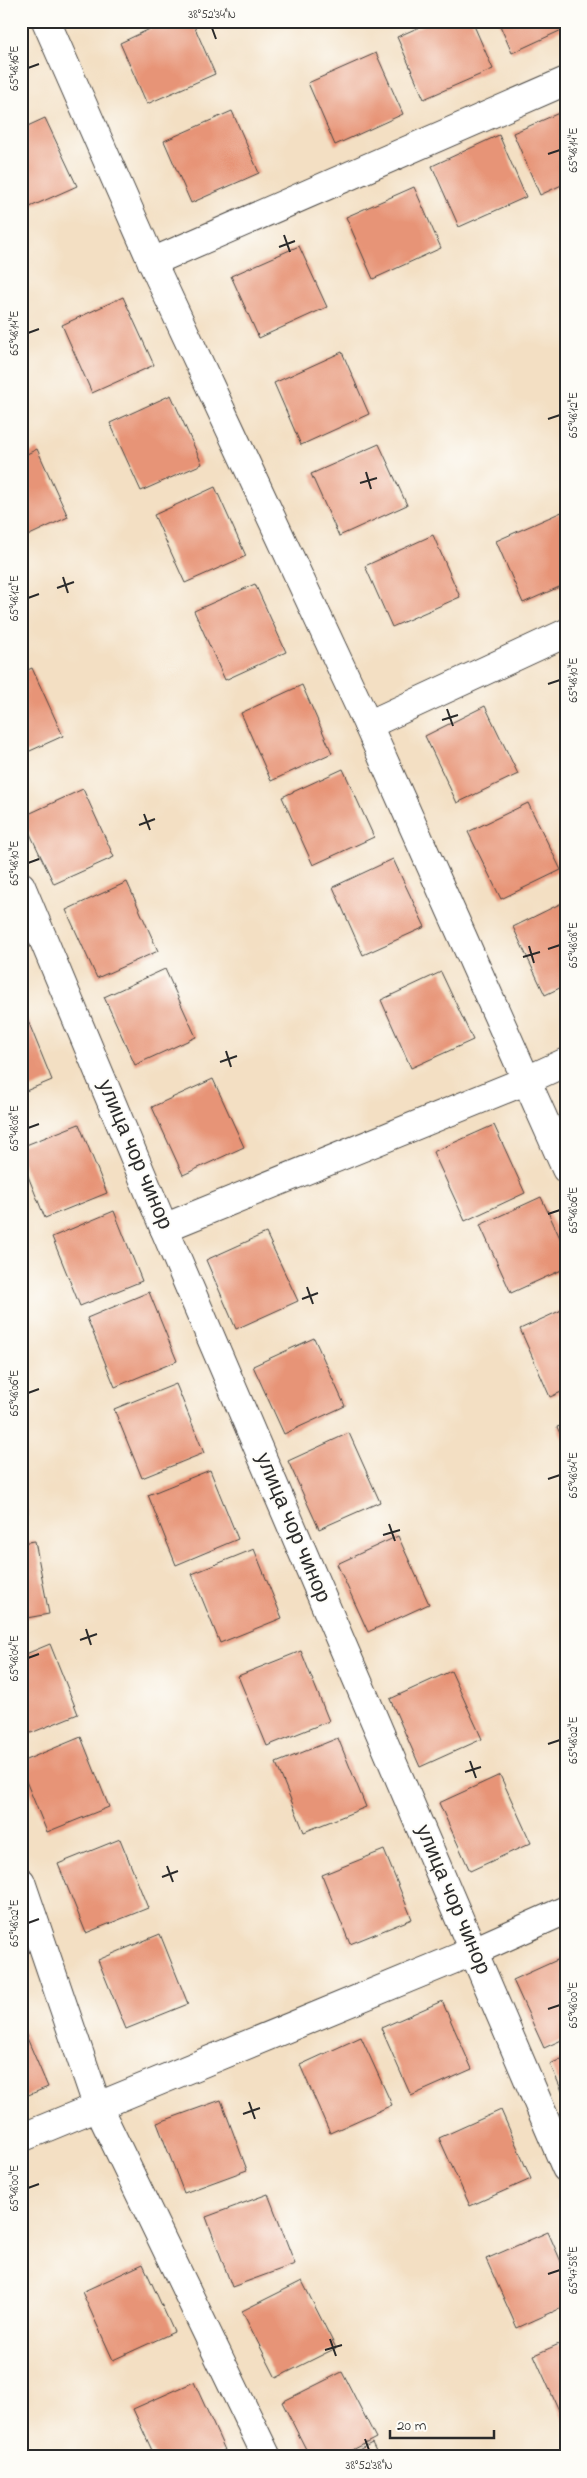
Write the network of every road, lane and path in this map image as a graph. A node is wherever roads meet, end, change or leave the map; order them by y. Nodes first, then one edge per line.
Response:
1 (46, 21) edge
2 (566, 81) edge
3 (152, 262) junction
4 (566, 633) edge
5 (368, 725) junction
6 (21, 886) edge
7 (566, 1062) edge
8 (525, 1081) junction
9 (566, 1169) edge
10 (164, 1228) junction
11 (21, 1882) edge
12 (566, 1910) edge
13 (474, 1951) junction
14 (97, 2105) junction
15 (21, 2138) edge
16 (566, 2168) edge
17 (267, 2457) edge

1 - 3 street
2 - 3 street
3 - 5 street
4 - 5 street
5 - 8 street
6 - 10 street, улица чор чинор
7 - 8 street
8 - 9 street
8 - 10 street
10 - 13 street, улица чор чинор
11 - 14 street
12 - 13 street
13 - 14 street
13 - 16 street, улица чор чинор
14 - 15 street
14 - 17 street

